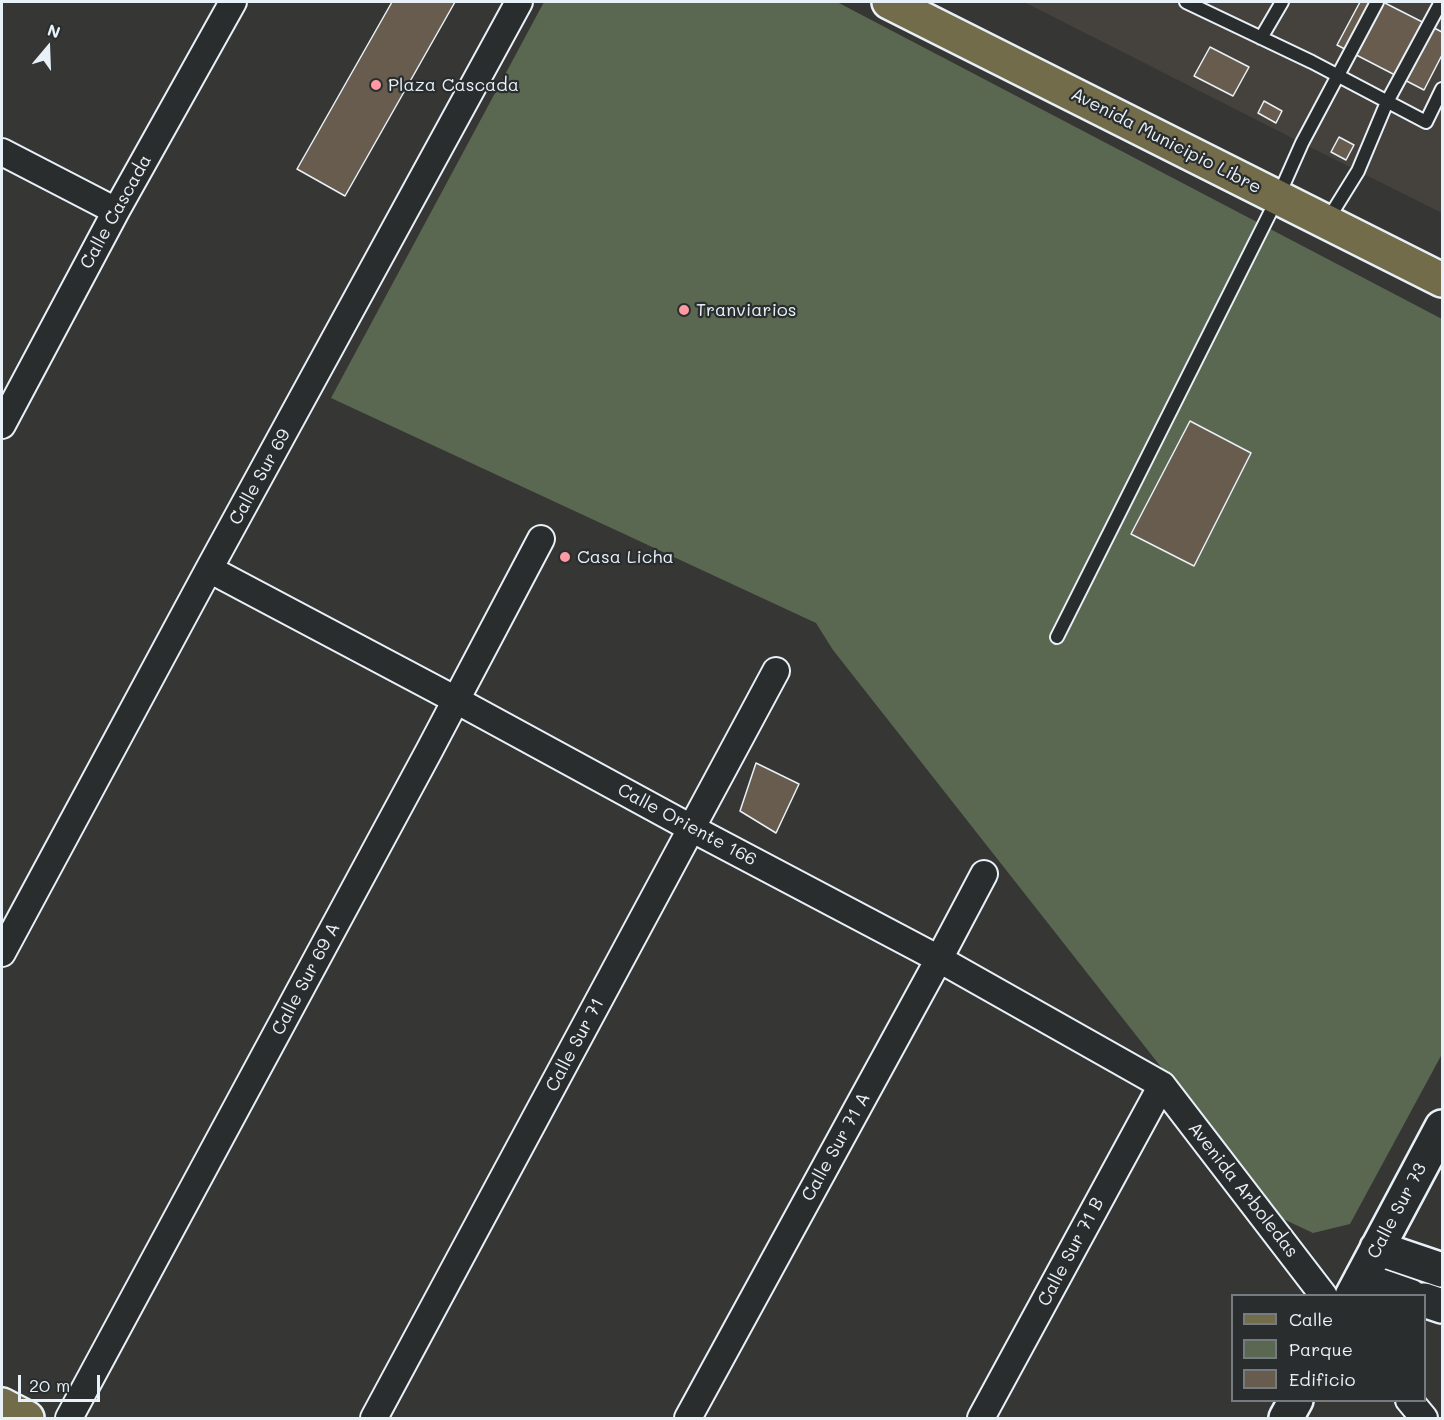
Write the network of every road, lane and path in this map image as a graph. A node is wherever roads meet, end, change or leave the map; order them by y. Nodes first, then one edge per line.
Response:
1 (233, 2) edge
2 (519, 2) edge
3 (889, 2) edge
4 (1186, 2) edge
5 (1282, 2) edge
6 (1377, 2) edge
7 (1441, 2) edge
8 (1262, 38) junction
9 (1338, 76) junction
10 (1443, 89) edge
11 (1387, 102) junction
12 (2, 152) edge
13 (1278, 197) junction
14 (116, 211) junction
15 (1327, 222) junction
16 (1443, 280) edge
17 (2, 424) edge
18 (542, 539) dead end
19 (209, 569) junction
20 (1057, 637) dead end
21 (776, 671) dead end
22 (456, 700) junction
23 (691, 828) junction
24 (984, 874) dead end
25 (2, 953) edge
26 (939, 959) junction
27 (1162, 1085) junction
28 (1443, 1127) edge
29 (1377, 1248) junction
30 (1443, 1270) edge
31 (1356, 1287) edge
32 (1322, 1294) edge
33 (1398, 1294) edge
34 (1426, 1300) edge
35 (1443, 1306) edge
36 (1295, 1402) edge
37 (1410, 1402) edge
38 (2, 1405) edge
39 (27, 1419) edge
40 (69, 1419) edge
41 (374, 1419) edge
42 (688, 1419) edge
43 (981, 1419) edge
44 (1286, 1419) edge
45 (1424, 1419) edge

1 - 14 street, Calle Cascada
2 - 19 street, Calle Sur 69
3 - 13 main road, Avenida Municipio Libre
4 - 8 lane
5 - 8 lane
6 - 9 lane
7 - 11 lane
8 - 9 lane
9 - 11 lane
9 - 13 lane
10 - 11 lane
11 - 15 lane
12 - 14 street
13 - 15 main road, Avenida Municipio Libre
13 - 20 lane
14 - 17 street, Calle Cascada
15 - 16 main road, Avenida Municipio Libre
18 - 22 street, Calle Sur 69 A
19 - 22 street, Calle Oriente 166
19 - 25 street, Calle Sur 69
21 - 23 street, Calle Sur 71
22 - 23 street, Calle Oriente 166
22 - 40 street, Calle Sur 69 A
23 - 26 street, Calle Oriente 166
23 - 41 street, Calle Sur 71
24 - 26 street, Calle Sur 71 A
26 - 27 street, Calle Oriente 166
26 - 42 street, Calle Sur 71 A
27 - 32 street, Avenida Arboledas
27 - 43 street, Calle Sur 71 B
28 - 29 street, Calle Sur 73
29 - 30 street
29 - 31 street, Calle Sur 73
31 - 33 street
34 - 35 street
36 - 44 street
37 - 45 street
38 - 39 main road

